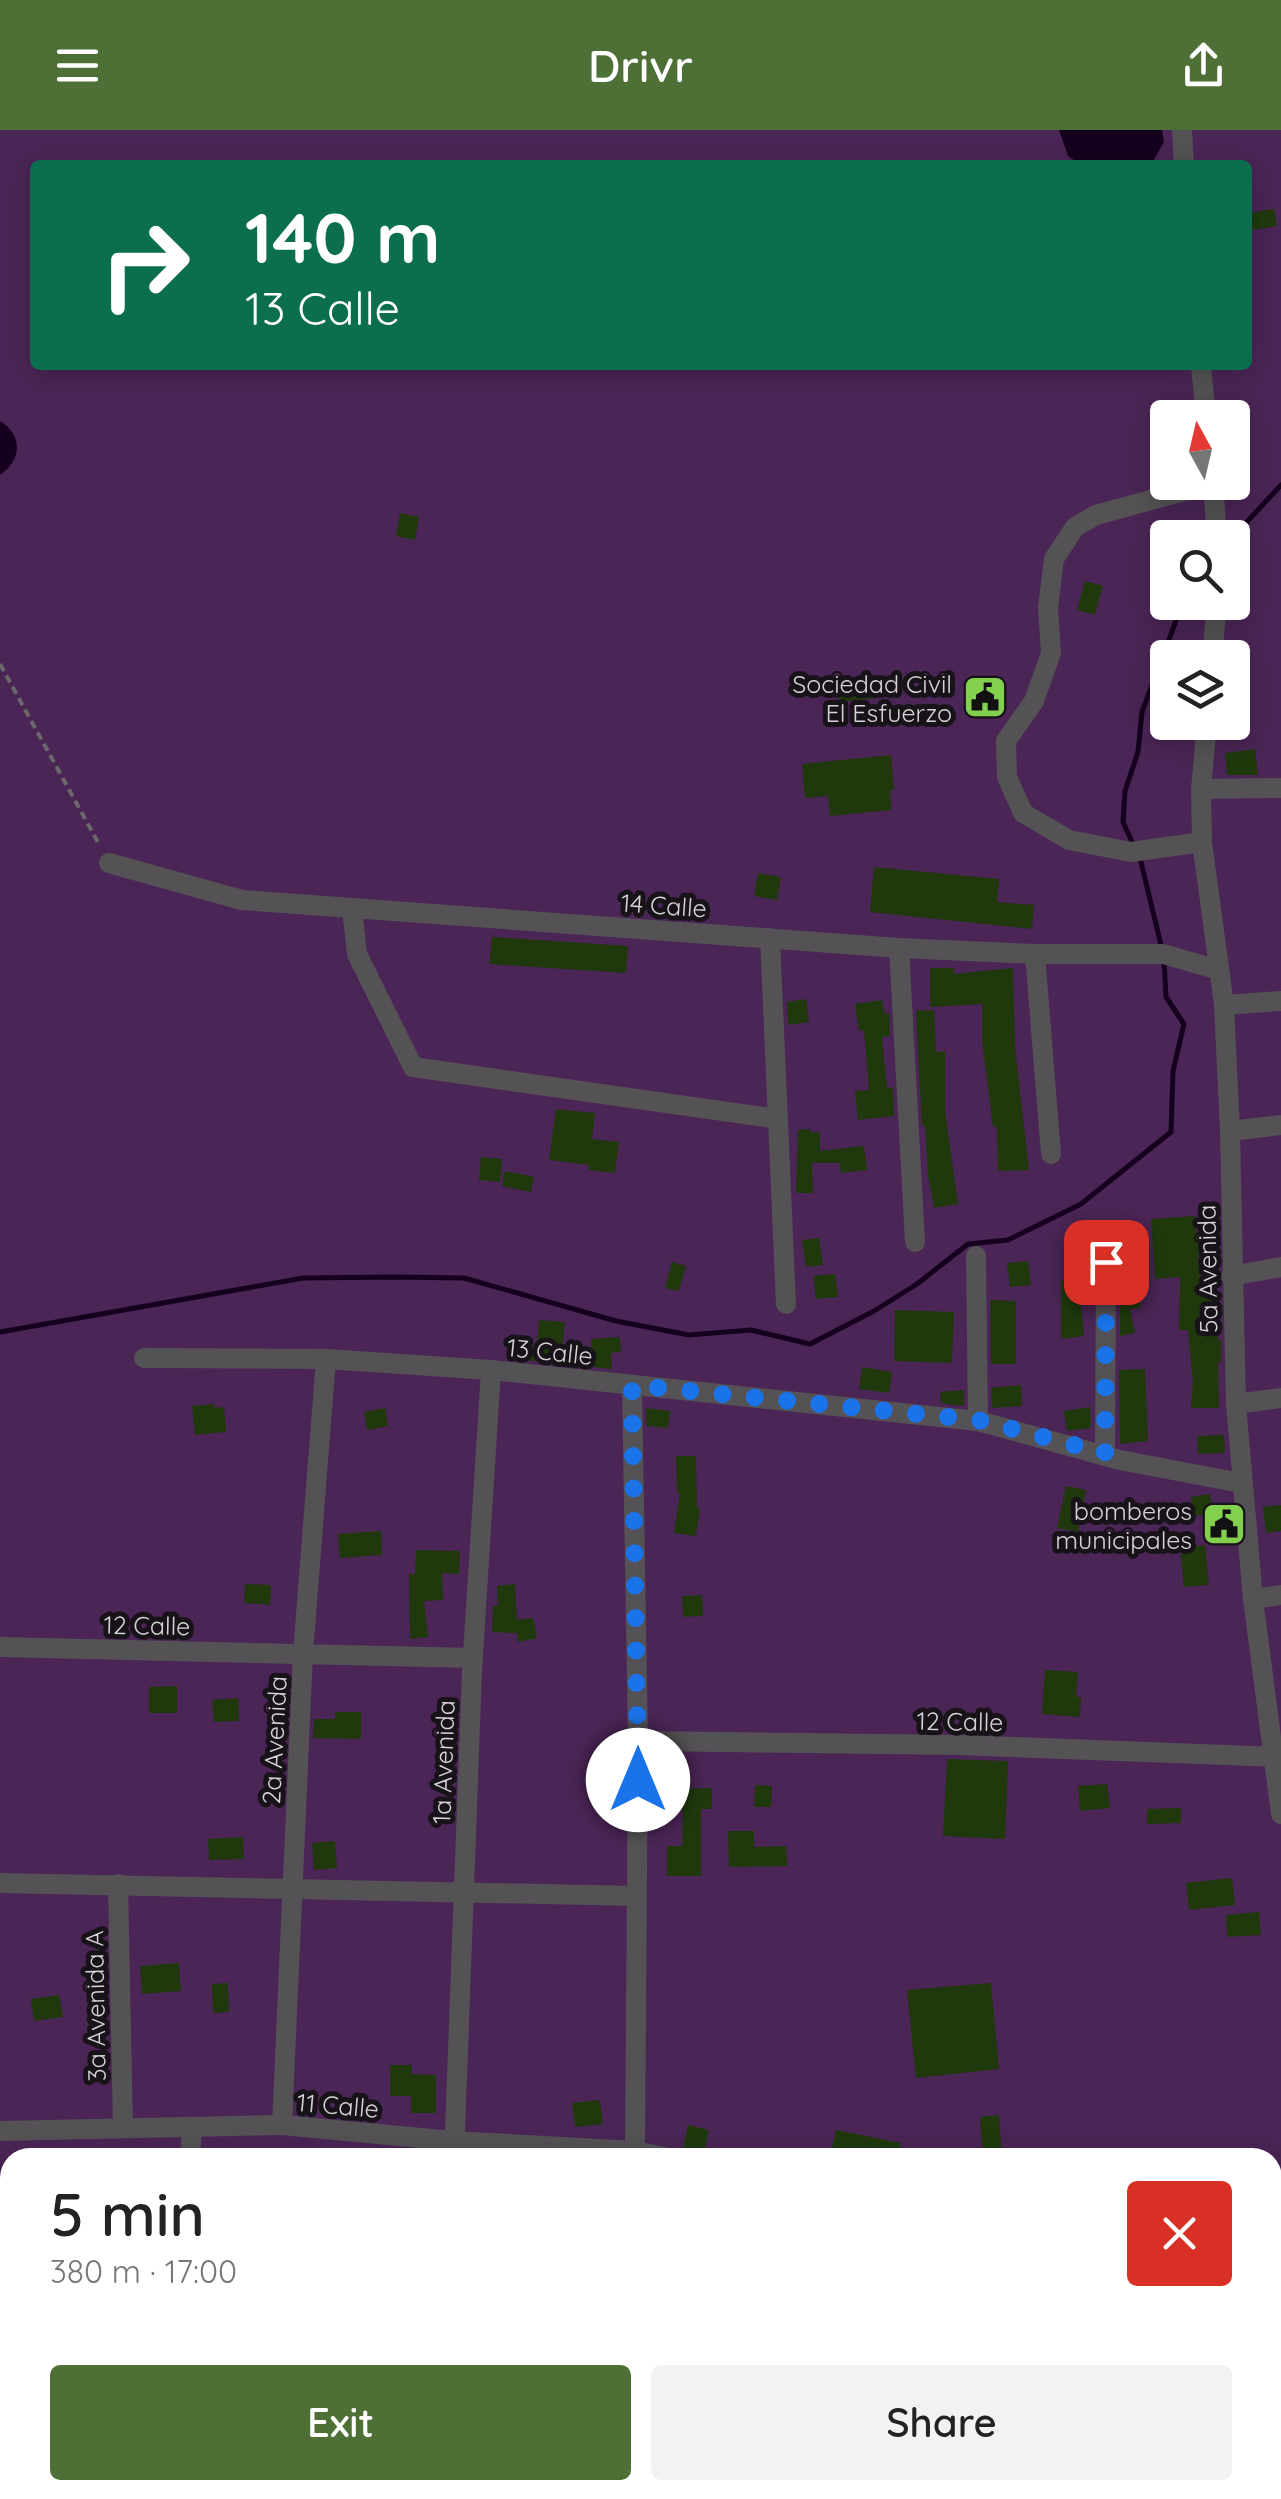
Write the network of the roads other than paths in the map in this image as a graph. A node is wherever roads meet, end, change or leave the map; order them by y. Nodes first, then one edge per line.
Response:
1 (1182, 130) edge
2 (1184, 160) edge
3 (1201, 370) edge
4 (1204, 400) edge
5 (1151, 500) edge
6 (1205, 740) edge
7 (1281, 788) edge
8 (1201, 790) junction
9 (1202, 842) junction
10 (109, 863) road end
11 (352, 908) junction
12 (770, 938) junction
13 (899, 948) junction
14 (1035, 954) junction
15 (1219, 970) junction
16 (1281, 1001) edge
17 (1224, 1004) junction
18 (778, 1119) junction
19 (1281, 1126) edge
20 (1230, 1131) junction
21 (1051, 1154) dead end
22 (916, 1242) dead end
23 (976, 1256) dead end
24 (1106, 1262) dead end
25 (1281, 1267) edge
26 (1232, 1276) junction
27 (786, 1304) dead end
28 (144, 1358) dead end
29 (326, 1359) junction
30 (491, 1370) junction
31 (632, 1385) junction
32 (1281, 1398) edge
33 (1236, 1404) junction
34 (978, 1420) junction
35 (1105, 1453) junction
36 (1241, 1482) junction
37 (1281, 1595) edge
38 (1252, 1598) junction
39 (0, 1647) edge
40 (303, 1653) junction
41 (473, 1658) junction
42 (638, 1741) junction
43 (1278, 1756) edge
44 (1281, 1814) edge
45 (0, 1883) edge
46 (118, 1884) junction
47 (291, 1888) junction
48 (463, 1892) junction
49 (637, 1896) junction
50 (282, 2124) junction
51 (122, 2128) junction
52 (192, 2128) junction
53 (0, 2132) edge
54 (191, 2148) edge
55 (447, 2148) edge
56 (454, 2148) edge
57 (635, 2148) edge

1 - 2 street
3 - 4 street
5 - 9 street
6 - 8 street, 5a Avenida
7 - 8 street
8 - 9 street, 5a Avenida
9 - 15 street, 5a Avenida
10 - 11 street, 14 Calle
11 - 12 street, 14 Calle
11 - 18 street
12 - 13 street, 14 Calle
12 - 18 street
13 - 14 street, 14 Calle
13 - 22 street
14 - 15 street, 14 Calle
14 - 21 street
15 - 17 street, 5a Avenida
16 - 17 street
17 - 20 street, 5a Avenida
18 - 27 street
19 - 20 street
20 - 26 street, 5a Avenida
23 - 34 street
24 - 35 street
25 - 26 street
26 - 33 street, 5a Avenida
28 - 29 street, 13 Calle
29 - 30 street, 13 Calle
29 - 40 street, 2a Avenida
30 - 31 street, 13 Calle
30 - 41 street, 1a Avenida
31 - 34 street, 13 Calle
31 - 42 street
32 - 33 street
33 - 36 street, 5a Avenida
34 - 35 street, 13 Calle
35 - 36 street, 13 Calle
36 - 38 street, 5a Avenida
37 - 38 street
38 - 43 street, 5a Avenida
39 - 40 street, 12 Calle
40 - 41 street, 12 Calle
40 - 47 street, 2a Avenida
41 - 48 street, 1a Avenida
42 - 43 street, 12 Calle
42 - 49 street
43 - 44 street, 5a Avenida
45 - 46 street
46 - 47 street
46 - 51 street, 3a Avenida A
47 - 48 street
47 - 50 street, 2a Avenida
48 - 49 street
48 - 56 street, 1a Avenida
49 - 57 street
50 - 52 street, 11 Calle
50 - 55 street, 11 Calle
51 - 52 street, 11 Calle
51 - 53 street, 11 Calle
52 - 54 street

